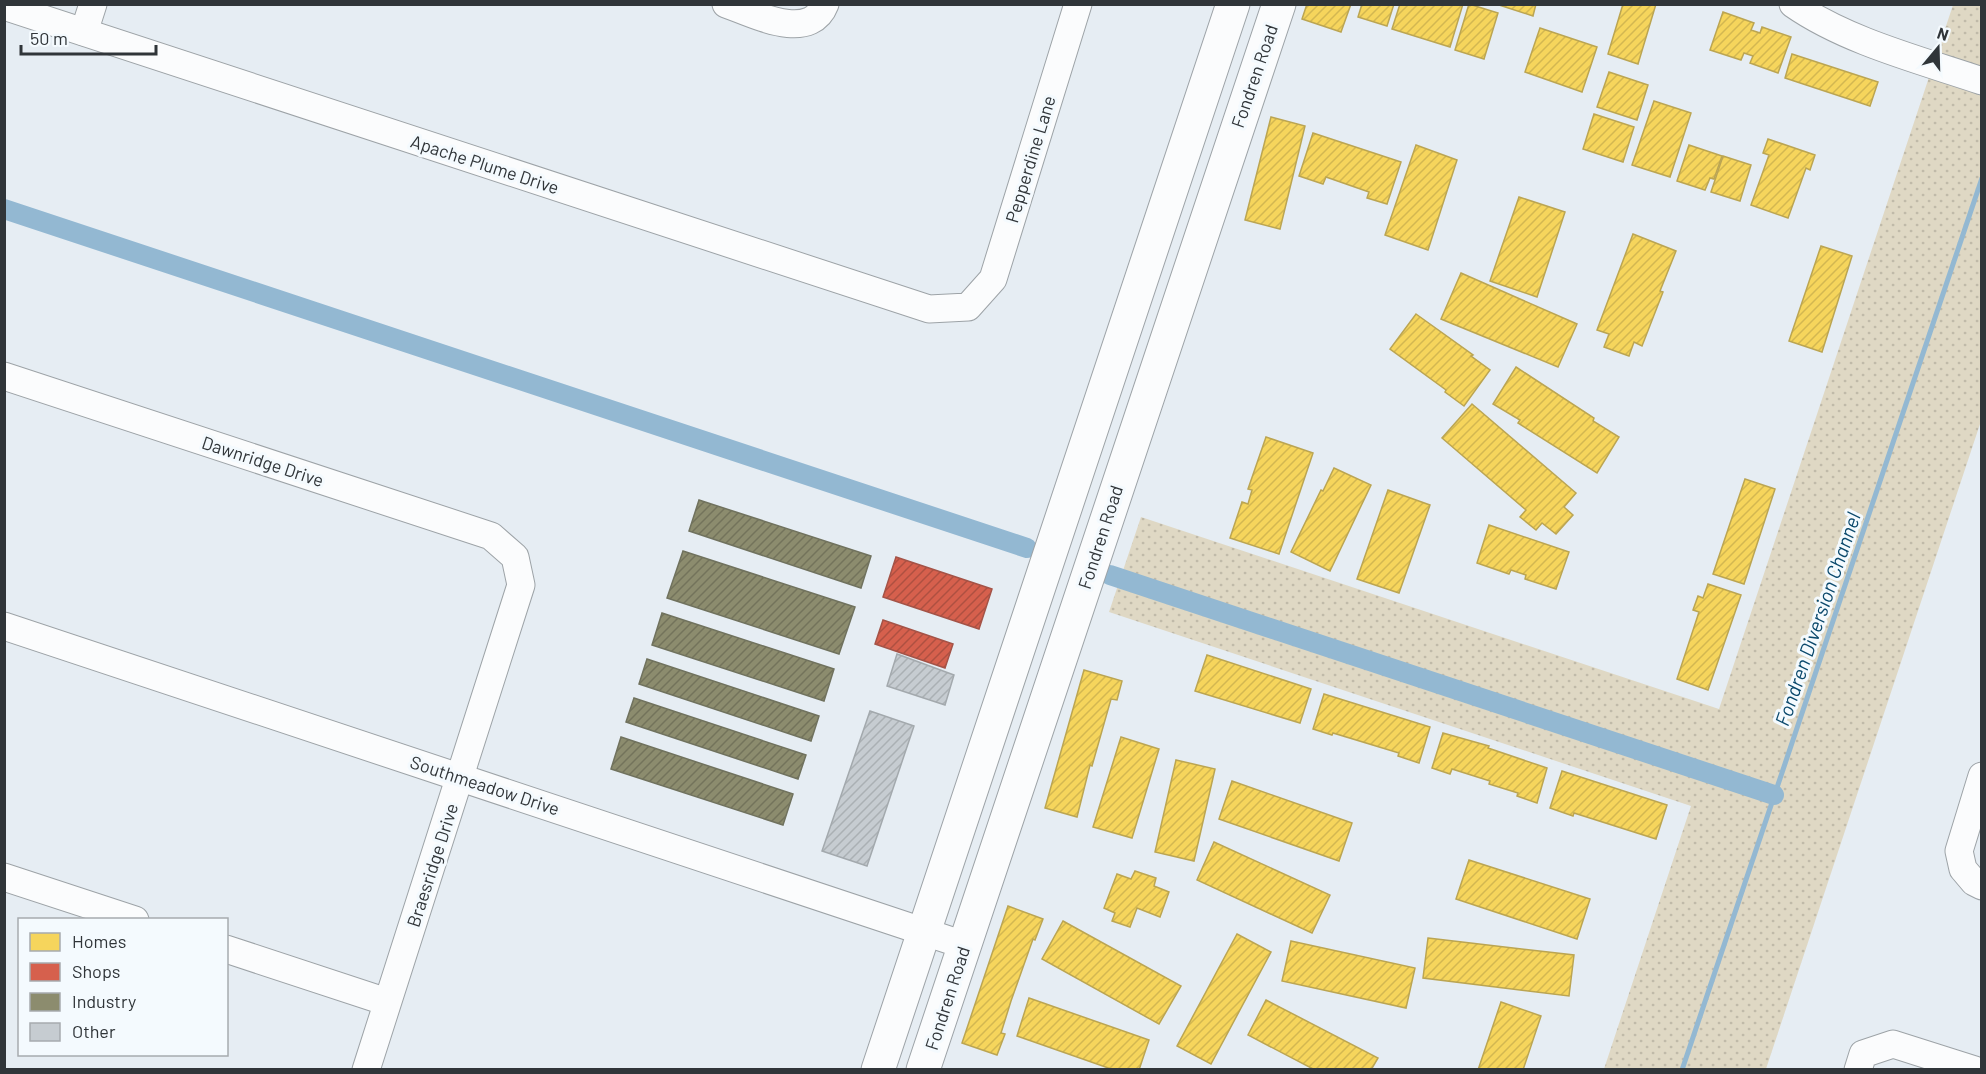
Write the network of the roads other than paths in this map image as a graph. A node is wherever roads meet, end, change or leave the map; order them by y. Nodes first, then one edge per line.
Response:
1 (93, 4) edge
2 (726, 4) edge
3 (1078, 4) edge
4 (1233, 4) edge
5 (1279, 4) edge
6 (1793, 4) edge
7 (4, 6) edge
8 (817, 14) edge
9 (84, 32) junction
10 (1221, 41) junction
11 (1262, 54) junction
12 (1982, 81) edge
13 (968, 307) joint
14 (1122, 336) junction
15 (1162, 351) junction
16 (4, 376) edge
17 (515, 557) joint
18 (4, 626) edge
19 (1024, 630) junction
20 (1065, 642) junction
21 (460, 777) junction
22 (1980, 780) edge
23 (4, 877) edge
24 (1982, 886) edge
25 (129, 918) edge
26 (924, 931) junction
27 (964, 945) junction
28 (228, 951) edge
29 (387, 1002) junction
30 (366, 1070) edge
31 (878, 1070) edge
32 (923, 1070) edge
33 (1858, 1070) edge
34 (1975, 1070) edge

1 - 9 street
2 - 8 street
3 - 13 street, Pepperdine Lane
4 - 10 main road
5 - 11 main road, Fondren Road
6 - 12 street
7 - 9 street, Apache Plume Drive
9 - 13 street, Apache Plume Drive
10 - 11 main road
10 - 14 main road
11 - 15 main road, Fondren Road
14 - 15 main road
14 - 19 main road
15 - 20 main road, Fondren Road
16 - 17 street, Dawnridge Drive
17 - 21 street, Braesridge Drive
18 - 21 street, Southmeadow Drive
19 - 20 main road
19 - 26 main road
20 - 27 main road, Fondren Road
21 - 26 street, Southmeadow Drive
21 - 29 street, Braesridge Drive
22 - 24 street
23 - 25 street
26 - 27 street, Southmeadow Drive
26 - 31 main road
27 - 32 main road, Fondren Road
28 - 29 street
29 - 30 street, Braesridge Drive
33 - 34 street

